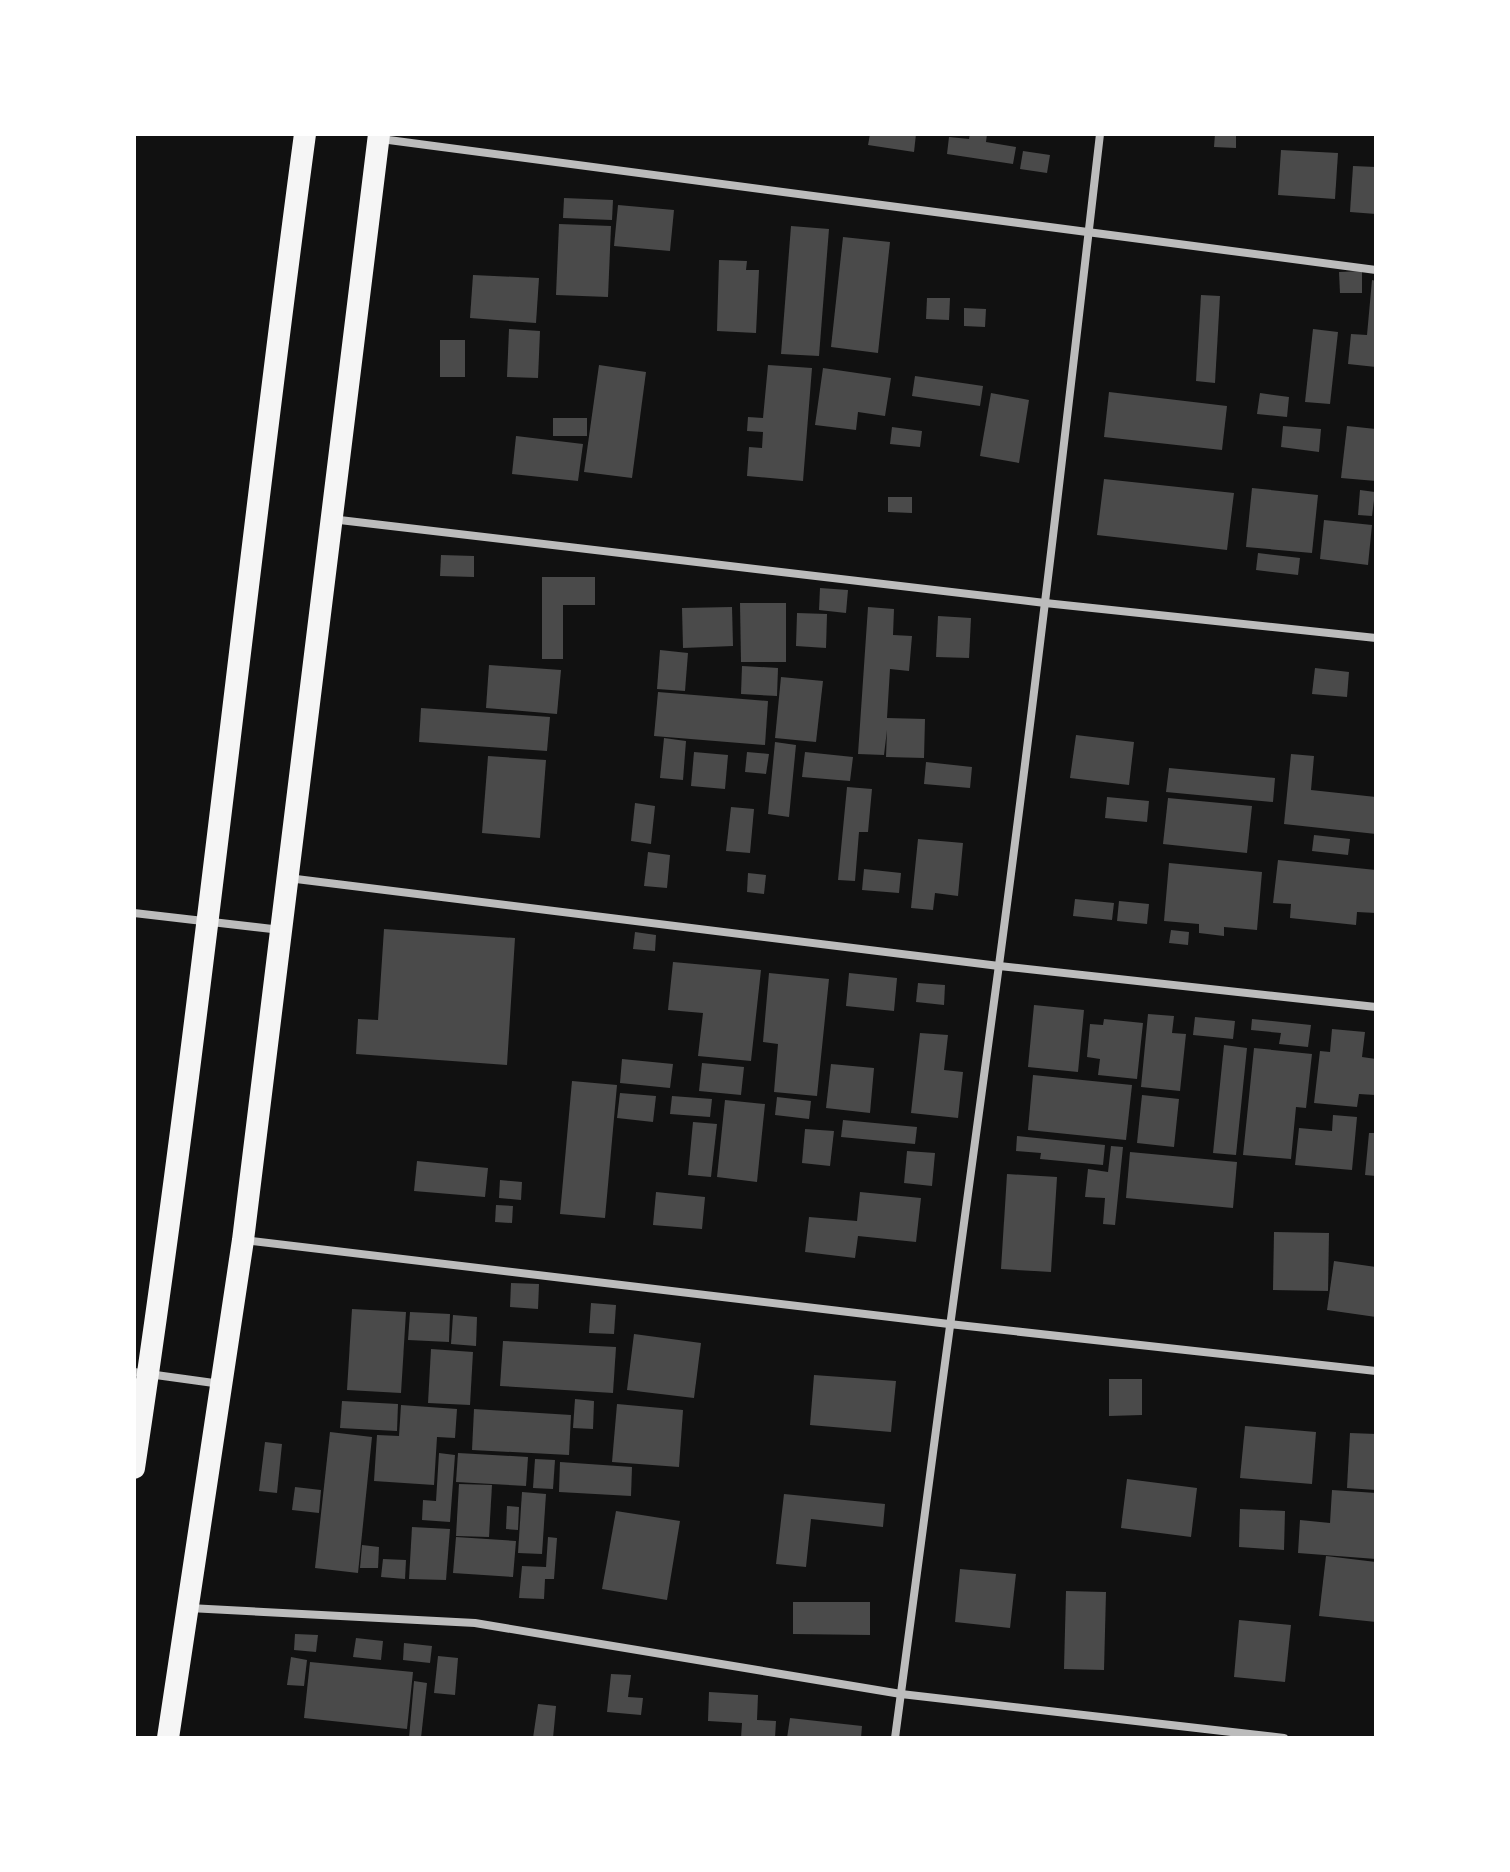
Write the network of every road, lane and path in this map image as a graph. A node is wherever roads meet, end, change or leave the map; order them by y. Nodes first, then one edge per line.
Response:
1 (305, 134) edge
2 (1100, 134) edge
3 (379, 136) edge
4 (1088, 233) junction
5 (1376, 270) edge
6 (331, 519) junction
7 (1045, 603) junction
8 (1376, 638) edge
9 (288, 878) junction
10 (134, 913) edge
11 (208, 921) junction
12 (282, 930) junction
13 (999, 966) junction
14 (1376, 1007) edge
15 (243, 1240) junction
16 (949, 1324) junction
17 (1376, 1371) edge
18 (141, 1373) edge
19 (222, 1384) junction
20 (134, 1468) edge
21 (189, 1608) junction
22 (901, 1694) junction
23 (168, 1738) edge
24 (895, 1738) edge
25 (1284, 1738) edge

1 - 11 highway
2 - 4 street
3 - 4 street
3 - 6 highway
4 - 5 street
4 - 7 street
6 - 7 street
6 - 9 highway
7 - 8 street
7 - 13 street
9 - 12 highway
9 - 13 street
10 - 11 street
11 - 12 street
11 - 18 highway
12 - 15 highway
13 - 14 street
13 - 16 street
15 - 16 street
15 - 19 highway
16 - 17 street
16 - 22 street
18 - 19 street
18 - 20 highway
19 - 21 highway
21 - 22 street
21 - 23 highway
22 - 24 street
22 - 25 street

